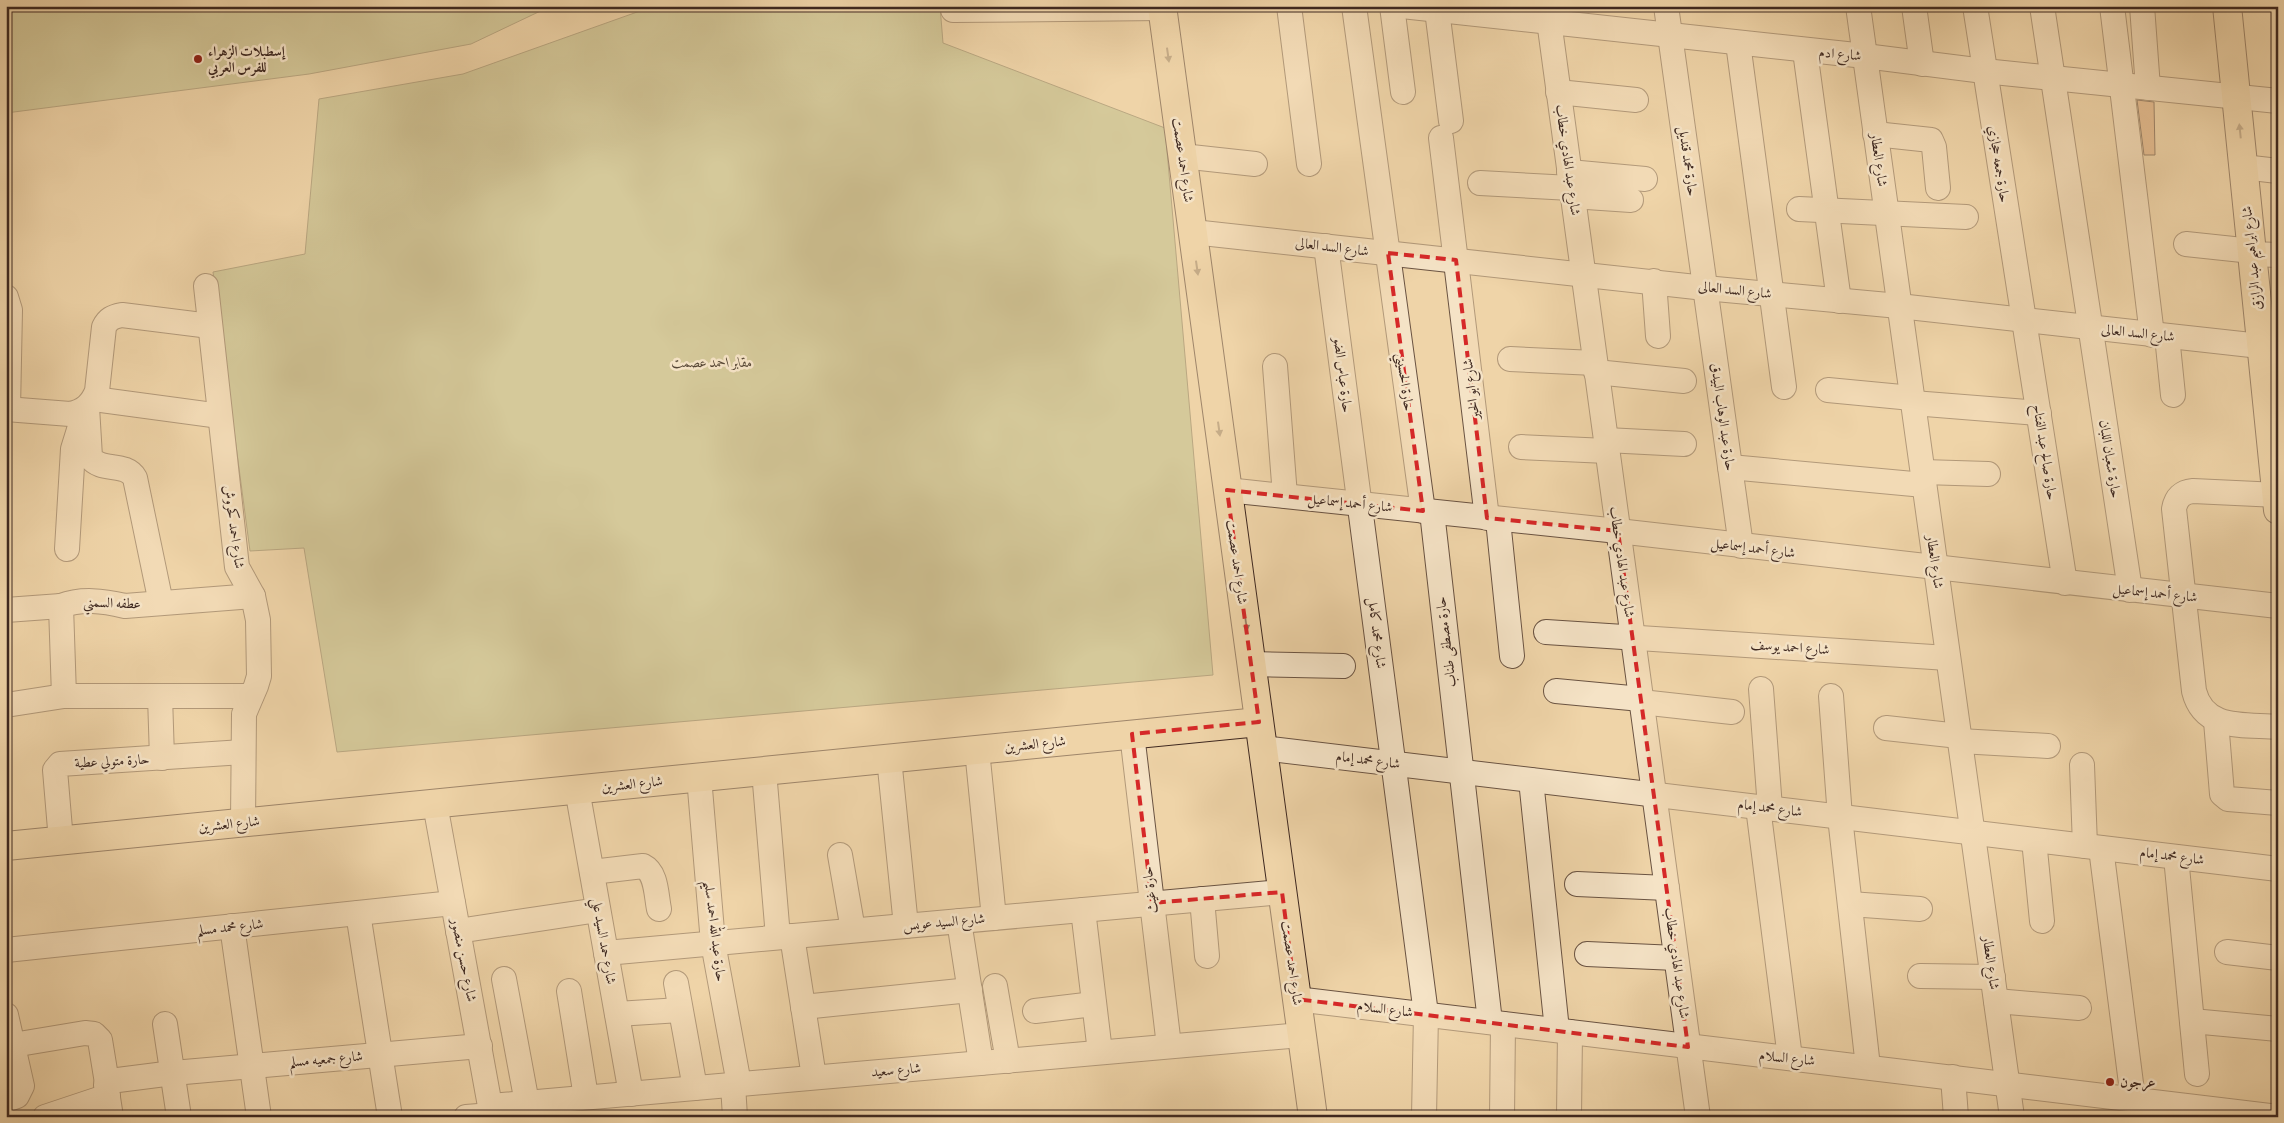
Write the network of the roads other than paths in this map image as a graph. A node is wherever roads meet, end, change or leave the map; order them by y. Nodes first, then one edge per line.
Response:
1 (1289, 6) edge
2 (1354, 6) edge
3 (1392, 6) edge
4 (1402, 6) edge
5 (1666, 6) edge
6 (1858, 6) edge
7 (1914, 6) edge
8 (1975, 6) edge
9 (2042, 6) edge
10 (2112, 6) edge
11 (2142, 6) edge
12 (2227, 6) edge
13 (1162, 7) edge
14 (1430, 8) edge
15 (953, 10) dead end
16 (1488, 11) edge
17 (1548, 14) edge
18 (1670, 35) junction
19 (1738, 43) junction
20 (1805, 51) junction
21 (1865, 56) junction
22 (1922, 64) junction
23 (1984, 71) junction
24 (2053, 79) junction
25 (2122, 84) junction
26 (2148, 88) junction
27 (1403, 92) dead end
28 (1558, 92) junction
29 (2236, 97) junction
30 (1636, 100) dead end
31 (2278, 101) edge
32 (1876, 134) junction
33 (1182, 156) junction
34 (1255, 164) dead end
35 (1309, 164) dead end
36 (2243, 167) junction
37 (2278, 171) edge
38 (1644, 179) dead end
39 (1480, 183) dead end
40 (1571, 185) junction
41 (1938, 188) dead end
42 (1631, 200) dead end
43 (1799, 209) dead end
44 (1827, 210) junction
45 (1886, 213) junction
46 (1966, 217) dead end
47 (1192, 232) junction
48 (2186, 244) dead end
49 (1326, 246) junction
50 (2260, 253) edge
51 (1388, 254) junction
52 (1456, 260) junction
53 (1583, 273) junction
54 (1654, 281) junction
55 (206, 286) dead end
56 (1706, 288) junction
57 (1772, 294) junction
58 (6, 297) edge
59 (1840, 301) junction
60 (1899, 306) junction
61 (2024, 321) junction
62 (210, 326) junction
63 (2090, 329) junction
64 (1658, 336) dead end
65 (2160, 336) junction
66 (2270, 348) edge
67 (1510, 359) dead end
68 (1275, 366) dead end
69 (1596, 368) junction
70 (1684, 381) dead end
71 (1784, 387) dead end
72 (1828, 390) dead end
73 (2173, 394) dead end
74 (1912, 400) junction
75 (91, 403) junction
76 (7, 409) edge
77 (2038, 413) junction
78 (220, 416) junction
79 (1684, 444) dead end
80 (1606, 446) junction
81 (1522, 448) dead end
82 (1730, 467) junction
83 (1988, 474) dead end
84 (1923, 478) junction
85 (1227, 490) junction
86 (1285, 496) junction
87 (2277, 500) edge
88 (1360, 503) junction
89 (1427, 512) junction
90 (1493, 519) junction
91 (1618, 531) junction
92 (1741, 546) junction
93 (66, 549) dead end
94 (1936, 568) junction
95 (2065, 582) junction
96 (2130, 590) junction
97 (253, 596) junction
98 (2182, 596) junction
99 (161, 603) junction
100 (61, 606) junction
101 (2278, 606) edge
102 (6, 610) edge
103 (1546, 632) dead end
104 (1632, 637) junction
105 (1512, 656) dead end
106 (1948, 658) junction
107 (1251, 664) junction
108 (1343, 666) dead end
109 (1761, 689) dead end
110 (1556, 691) dead end
111 (64, 696) junction
112 (160, 696) junction
113 (251, 696) junction
114 (1831, 696) dead end
115 (1641, 700) junction
116 (6, 705) edge
117 (1732, 712) dead end
118 (2216, 721) junction
119 (1259, 722) junction
120 (2278, 727) edge
121 (1886, 728) dead end
122 (1132, 734) junction
123 (1960, 739) junction
124 (2048, 746) dead end
125 (1262, 748) junction
126 (977, 750) junction
127 (244, 752) junction
128 (162, 758) junction
129 (889, 758) junction
130 (1394, 763) junction
131 (2082, 765) dead end
132 (764, 771) junction
133 (1461, 772) junction
134 (699, 777) junction
135 (1531, 780) junction
136 (577, 789) junction
137 (1654, 794) junction
138 (2278, 803) edge
139 (435, 804) junction
140 (1764, 808) junction
141 (1840, 817) junction
142 (243, 822) junction
143 (1973, 833) junction
144 (2034, 840) junction
145 (61, 841) junction
146 (6, 846) edge
147 (2093, 847) junction
148 (840, 855) dead end
149 (2176, 857) junction
150 (2278, 869) edge
151 (592, 872) junction
152 (1577, 884) dead end
153 (1666, 888) junction
154 (1282, 892) junction
155 (1202, 899) junction
156 (453, 903) junction
157 (1152, 904) junction
158 (1850, 904) junction
159 (659, 908) dead end
160 (1920, 909) dead end
161 (598, 910) junction
162 (1083, 910) junction
163 (358, 913) junction
164 (994, 918) junction
165 (959, 921) junction
166 (2042, 921) dead end
167 (232, 926) junction
168 (906, 926) junction
169 (853, 930) junction
170 (458, 931) junction
171 (785, 937) junction
172 (713, 943) junction
173 (6, 950) edge
174 (2227, 952) dead end
175 (606, 953) junction
176 (1587, 954) dead end
177 (1207, 956) dead end
178 (1676, 958) junction
179 (2278, 958) edge
180 (1920, 976) dead end
181 (1993, 977) junction
182 (504, 978) dead end
183 (676, 984) dead end
184 (995, 986) dead end
185 (970, 990) junction
186 (569, 991) dead end
187 (1296, 998) junction
188 (1996, 1001) junction
189 (1094, 1004) junction
190 (803, 1006) junction
191 (2079, 1008) dead end
192 (680, 1010) junction
193 (1035, 1011) dead end
194 (617, 1014) junction
195 (1426, 1014) junction
196 (6, 1015) edge
197 (2192, 1021) junction
198 (1496, 1023) junction
199 (166, 1024) dead end
200 (2278, 1029) edge
201 (1563, 1031) junction
202 (1301, 1035) junction
203 (13, 1045) junction
204 (480, 1046) junction
205 (1169, 1046) junction
206 (1688, 1046) junction
207 (1100, 1052) junction
208 (381, 1054) junction
209 (1790, 1058) junction
210 (1008, 1060) junction
211 (981, 1063) junction
212 (252, 1066) junction
213 (1868, 1067) junction
214 (172, 1073) junction
215 (2197, 1074) dead end
216 (1953, 1077) junction
217 (814, 1078) junction
218 (736, 1084) junction
219 (2008, 1085) junction
220 (694, 1088) junction
221 (14, 1093) edge
222 (630, 1094) junction
223 (586, 1097) junction
224 (108, 1099) edge
225 (526, 1103) junction
226 (2140, 1105) edge
227 (491, 1112) edge
228 (2212, 1113) edge
229 (45, 1117) edge
230 (179, 1117) edge
231 (259, 1117) edge
232 (390, 1117) edge
233 (466, 1117) edge
234 (735, 1117) edge
235 (1312, 1117) edge
236 (1424, 1117) edge
237 (1502, 1117) edge
238 (1569, 1117) edge
239 (1698, 1117) edge
240 (1956, 1117) edge
241 (2012, 1117) edge
242 (2278, 1117) edge

1 - 35 street
2 - 51 street, حارة الحسيني
3 - 27 street
4 - 14 street, شارع ادم
5 - 18 street, حارة محمد قنديل
6 - 21 street, شارع العطار
7 - 22 street
8 - 23 street, حارة جمعه حجازي
9 - 24 street, حارة شعبان اللبان
10 - 25 street
11 - 26 street
12 - 29 main road, شارع ابراهيم عبد الرازق
13 - 15 street
13 -> 33 main road, شارع احمد عصمت
14 - 16 street, شارع ادم
14 - 52 street, شارع ابو الخير
16 - 17 street, شارع ادم
17 - 18 street, شارع ادم
17 - 28 street, شارع عبد الهادي خطاب
18 - 19 street, شارع ادم
18 - 56 street, حارة محمد قنديل
19 - 20 street, شارع ادم
19 - 57 street
20 - 21 street, شارع ادم
20 - 44 street
21 - 22 street, شارع ادم
21 - 32 street, شارع العطار
22 - 23 street, شارع ادم
23 - 24 street, شارع ادم
23 - 61 street, حارة جمعه حجازي
24 - 25 street, شارع ادم
24 - 63 street, حارة شعبان اللبان
25 - 26 street, شارع ادم
25 - 65 street
26 - 29 street, شارع ادم
28 - 30 street
28 - 40 street, شارع عبد الهادي خطاب
29 - 31 street, شارع ادم
36 -> 29 main road, شارع ابراهيم عبد الرازق
32 - 41 street
32 - 45 street, شارع العطار
33 - 34 street
33 - 47 main road, شارع احمد عصمت
36 - 37 street
36 - 50 main road, شارع ابراهيم عبد الرازق
38 - 40 street
39 - 40 street
40 - 42 street
40 - 53 street, شارع عبد الهادي خطاب
43 - 44 street
44 - 45 street
44 - 59 street
45 - 46 street
45 - 60 street, شارع العطار
47 - 49 street, شارع السد العالى
47 -> 85 main road, شارع احمد عصمت
48 - 50 street
49 - 51 street, شارع السد العالى
49 - 88 street, حارة عباس الضو
50 - 66 main road, شارع ابراهيم عبد الرازق
51 - 52 street, شارع السد العالى
51 - 89 street, حارة الحسيني
52 - 53 street, شارع السد العالى
52 - 90 street, شارع ابو الخير
53 - 54 street, شارع السد العالى
53 - 69 street, شارع عبد الهادي خطاب
54 - 56 street, شارع السد العالى
54 - 64 street
55 - 62 street, شارع احمد كحروش
56 - 57 street, شارع السد العالى
56 - 82 street, حارة عبد الوهاب البيدق
57 - 59 street, شارع السد العالى
57 - 71 street
58 - 76 street
59 - 60 street, شارع السد العالى
60 - 61 street, شارع السد العالى
60 - 74 street, شارع العطار
61 - 63 street, شارع السد العالى
61 - 77 street, حارة صالح عبد الفتاح
62 - 75 street
62 - 78 street, شارع احمد كحروش
63 - 65 street, شارع السد العالى
63 - 96 street, حارة شعبان اللبان
65 - 66 street, شارع السد العالى
65 - 73 street
66 - 87 main road, شارع ابراهيم عبد الرازق
67 - 69 street
68 - 86 street
69 - 70 street
69 - 80 street, شارع عبد الهادي خطاب
72 - 74 street
74 - 77 street
74 - 84 street, شارع العطار
75 - 76 street
75 - 78 street
75 - 93 street
75 - 99 street
77 - 95 street, حارة صالح عبد الفتاح
78 - 97 street, شارع احمد كحروش
79 - 80 street
80 - 81 street
80 - 91 street, شارع عبد الهادي خطاب
82 - 84 street
82 - 92 street, حارة عبد الوهاب البيدق
83 - 84 street
84 - 94 street, شارع العطار
85 - 86 street, شارع أحمد إسماعيل
85 -> 107 main road, شارع احمد عصمت
86 - 88 street, شارع أحمد إسماعيل
87 - 98 street
88 - 89 street, شارع أحمد إسماعيل
88 - 130 street, شارع محمد كامل
89 - 90 street, شارع أحمد إسماعيل
89 - 133 street, حارة مصطفى طناب
90 - 91 street, شارع أحمد إسماعيل
90 - 105 street, شارع ابو الخير
91 - 92 street, شارع أحمد إسماعيل
91 - 104 street, شارع عبد الهادي خطاب
92 - 94 street, شارع أحمد إسماعيل
94 - 95 street, شارع أحمد إسماعيل
94 - 106 street, شارع العطار
95 - 96 street, شارع أحمد إسماعيل
96 - 98 street, شارع أحمد إسماعيل
97 - 99 street, عطفه السمني
97 - 113 street, شارع احمد كحروش
98 - 101 street, شارع أحمد إسماعيل
98 - 118 street
99 - 100 street, عطفه السمني
100 - 102 street, عطفه السمني
100 - 111 street
103 - 104 street, شارع احمد يوسف
104 - 106 street, شارع احمد يوسف
104 - 115 street, شارع عبد الهادي خطاب
106 - 123 street, شارع العطار
107 - 108 street
107 - 119 main road, شارع احمد عصمت
109 - 140 street
110 - 115 street
111 - 112 street
111 - 116 street
112 - 113 street
112 - 128 street
113 - 127 street, شارع احمد كحروش
114 - 141 street
115 - 117 street
115 - 137 street, شارع عبد الهادي خطاب
118 - 120 street
118 - 138 street
119 - 122 main road, شارع العشرين
119 - 125 main road, شارع احمد عصمت
121 - 123 street
122 - 126 main road, شارع العشرين
122 - 157 street, حارة غيث
123 - 124 street
123 - 143 street, شارع العطار
125 - 130 street, شارع محمد إمام
125 - 154 main road, شارع احمد عصمت
126 - 129 main road, شارع العشرين
126 - 164 street
127 - 128 street, حارة متولي عطية
127 - 142 street, شارع احمد كحروش
128 - 145 street, حارة متولي عطية
129 - 132 main road, شارع العشرين
129 - 168 street
130 - 133 street, شارع محمد إمام
130 - 195 street, شارع محمد كامل
131 - 147 street
132 - 134 main road, شارع العشرين
132 - 171 street
133 - 135 street, شارع محمد إمام
133 - 198 street, حارة مصطفى طناب
134 - 136 main road, شارع العشرين
134 - 172 street, حارة عبد الله احمد سليم
135 - 137 street, شارع محمد إمام
135 - 201 street
136 - 139 main road, شارع العشرين
136 - 151 street, شارع حمد السيد علي
137 - 140 street, شارع محمد إمام
137 - 153 street, شارع عبد الهادي خطاب
139 - 142 main road, شارع العشرين
139 - 156 street, شارع حسن منصور
140 - 141 street, شارع محمد إمام
140 - 209 street
141 - 143 street, شارع محمد إمام
141 - 158 street
142 - 145 main road, شارع العشرين
143 - 144 street, شارع محمد إمام
143 - 181 street, شارع العطار
144 - 147 street, شارع محمد إمام
144 - 166 street
145 - 146 main road, شارع العشرين
147 - 149 street, شارع محمد إمام
147 - 226 street
148 - 169 street
149 - 150 street, شارع محمد إمام
149 - 197 street
151 - 159 street
151 - 161 street, شارع حمد السيد علي
152 - 153 street
153 - 178 street, شارع عبد الهادي خطاب
154 - 155 street, شارع السيد عويس
154 - 187 main road, شارع احمد عصمت
155 - 157 street, شارع السيد عويس
155 - 177 street
156 - 163 street, شارع محمد مسلم
156 - 170 street, شارع حسن منصور
157 - 162 street, شارع السيد عويس
157 - 205 street, حارة غيث
158 - 160 street
158 - 213 street
161 - 170 street
161 - 175 street, شارع حمد السيد علي
162 - 164 street, شارع السيد عويس
162 - 189 street
163 - 167 street, شارع محمد مسلم
163 - 208 street
164 - 165 street, شارع السيد عويس
165 - 168 street, شارع السيد عويس
165 - 185 street
167 - 173 street, شارع محمد مسلم
167 - 212 street
168 - 169 street, شارع السيد عويس
169 - 171 street, شارع السيد عويس
170 - 204 street, شارع حسن منصور
171 - 172 street, شارع السيد عويس
171 - 190 street
172 - 175 street, شارع السيد عويس
172 - 218 street, حارة عبد الله احمد سليم
174 - 179 street
175 - 194 street, شارع حمد السيد علي
176 - 178 street
178 - 206 street, شارع عبد الهادي خطاب
180 - 181 street
181 - 188 street, شارع العطار
182 - 225 street
183 - 192 street
184 - 210 street
185 - 190 street
185 - 211 street
186 - 223 street
187 - 195 street, شارع السلام
187 - 202 main road, شارع احمد عصمت
188 - 191 street
188 - 219 street, شارع العطار
189 - 193 street
189 - 207 street
190 - 217 street
192 - 194 street
192 - 220 street
194 - 222 street, شارع حمد السيد علي
195 - 198 street, شارع السلام
195 - 236 street, شارع محمد كامل
196 - 203 street
197 - 200 street
197 - 215 street
198 - 201 street, شارع السلام
198 - 237 street, حارة مصطفى طناب
199 - 214 street
201 - 206 street, شارع السلام
201 - 238 street
202 - 205 street, شارع سعيد
202 - 235 main road, شارع احمد عصمت
203 - 221 street
203 - 224 street
204 - 208 street, شارع جمعيه مسلم
204 - 227 street, شارع حسن منصور
205 - 207 street, شارع سعيد
206 - 209 street, شارع السلام
206 - 239 street, شارع عبد الهادي خطاب
207 - 210 street, شارع سعيد
208 - 212 street, شارع جمعيه مسلم
208 - 232 street
209 - 213 street, شارع السلام
210 - 211 street, شارع سعيد
211 - 217 street, شارع سعيد
212 - 214 street, شارع جمعيه مسلم
212 - 231 street
213 - 216 street, شارع السلام
214 - 224 street, شارع جمعيه مسلم
214 - 230 street
216 - 219 street, شارع السلام
216 - 240 street
217 - 218 street, شارع سعيد
218 - 220 street, شارع سعيد
218 - 234 street, حارة عبد الله احمد سليم
219 - 226 street, شارع السلام
219 - 241 street, شارع العطار
220 - 222 street, شارع سعيد
222 - 223 street, شارع سعيد
223 - 225 street, شارع سعيد
224 - 229 street, شارع جمعيه مسلم
225 - 227 street, شارع سعيد
226 - 228 street, شارع السلام
227 - 233 street, شارع سعيد
228 - 242 street, شارع السلام

